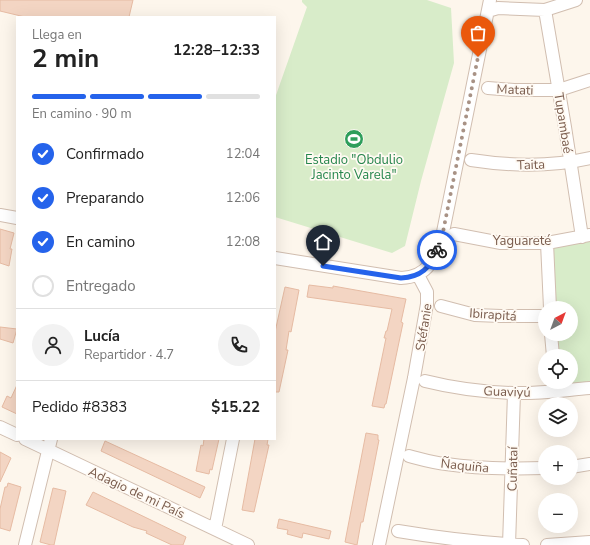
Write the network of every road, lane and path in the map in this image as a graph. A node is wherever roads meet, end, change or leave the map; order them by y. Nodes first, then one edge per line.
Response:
1 (576, 0) edge
2 (489, 5) edge
3 (545, 10) junction
4 (590, 80) edge
5 (488, 88) dead end
6 (559, 90) junction
7 (590, 158) edge
8 (471, 160) dead end
9 (570, 162) junction
10 (0, 215) edge
11 (16, 218) edge
12 (454, 234) dead end
13 (586, 236) edge
14 (547, 243) junction
15 (276, 258) edge
16 (418, 275) junction
17 (550, 301) edge
18 (441, 306) dead end
19 (538, 316) edge
20 (425, 381) dead end
21 (578, 387) edge
22 (590, 388) edge
23 (538, 389) edge
24 (514, 393) junction
25 (0, 427) edge
26 (16, 435) edge
27 (30, 440) edge
28 (233, 440) edge
29 (49, 444) edge
30 (409, 456) dead end
31 (590, 464) edge
32 (578, 466) edge
33 (538, 468) edge
34 (512, 470) junction
35 (215, 529) junction
36 (398, 531) dead end
37 (590, 542) edge
38 (25, 545) edge
39 (248, 545) edge
40 (378, 545) edge
41 (509, 545) edge
42 (523, 545) edge
43 (547, 545) edge

1 - 3 street
2 - 3 street
2 - 16 street
3 - 6 street, Tupambaé
4 - 6 street, Matati
5 - 6 street, Matati
6 - 9 street, Tupambaé
7 - 9 street, Taita
8 - 9 street, Taita
9 - 13 street, Tupambaé
10 - 11 street
12 - 14 street, Yaguareté
13 - 14 street, Yaguareté
14 - 17 street
15 - 16 street
16 - 40 street, Stéfanie
18 - 19 street, Ibirapitá
20 - 24 street, Guaviyú
21 - 22 street, Guaviyú
23 - 24 street, Guaviyú
24 - 34 street, Cuñataí
25 - 26 street
27 - 29 street, Adagio de mi País
28 - 35 street
29 - 35 street, Adagio de mi País
29 - 38 street
30 - 34 street, Ñaquiña
31 - 32 street
33 - 34 street, Ñaquiña
34 - 41 street, Cuñataí
35 - 39 street, Adagio de mi País
36 - 41 street
37 - 43 street
41 - 42 street

